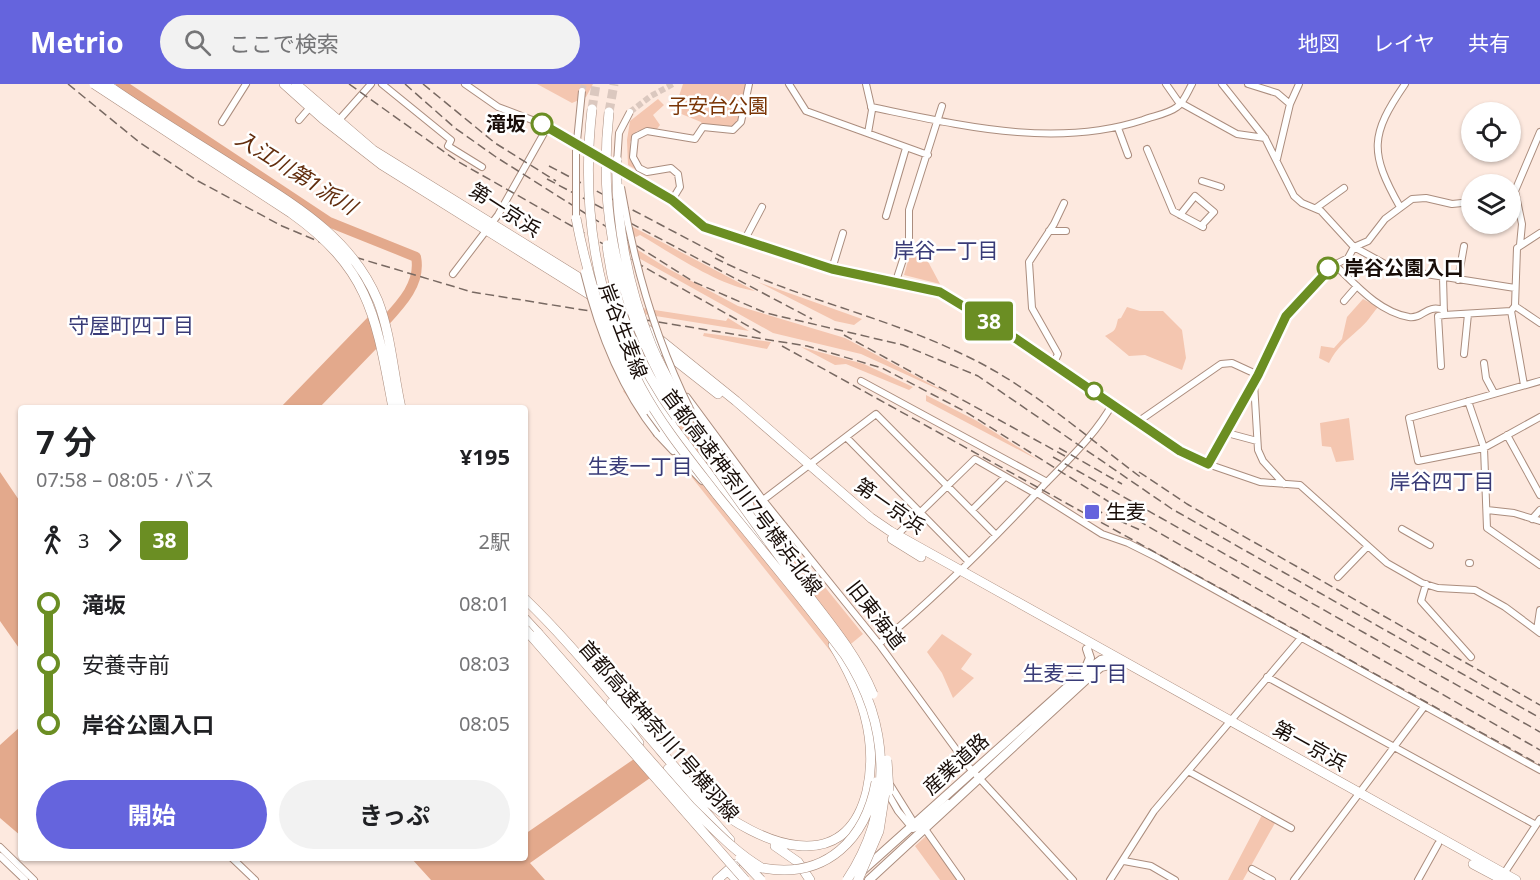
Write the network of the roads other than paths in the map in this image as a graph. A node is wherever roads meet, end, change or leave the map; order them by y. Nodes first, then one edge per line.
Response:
1 (94, 84) edge
2 (107, 84) edge
3 (246, 84) edge
4 (284, 84) edge
5 (296, 84) edge
6 (371, 84) edge
7 (382, 84) edge
8 (465, 84) edge
9 (749, 84) edge
10 (789, 84) edge
11 (866, 84) edge
12 (1166, 84) edge
13 (1192, 84) edge
14 (1222, 84) edge
15 (1248, 84) edge
16 (1299, 84) edge
17 (1405, 84) edge
18 (582, 91) tunnel mouth
19 (1180, 104) junction
20 (1290, 104) junction
21 (313, 105) junction
22 (942, 106) dead end
23 (871, 107) junction
24 (592, 109) tunnel mouth
25 (609, 112) tunnel mouth
26 (630, 112) tunnel mouth
27 (298, 120) dead end
28 (339, 120) junction
29 (939, 121) junction
30 (222, 122) dead end
31 (548, 126) junction
32 (1118, 128) junction
33 (1540, 132) edge
34 (868, 133) junction
35 (1265, 138) junction
36 (906, 148) junction
37 (1147, 149) dead end
38 (928, 155) junction
39 (1128, 155) dead end
40 (617, 160) joint
41 (1277, 160) junction
42 (482, 167) dead end
43 (1521, 175) edge
44 (1202, 181) dead end
45 (1221, 187) dead end
46 (1344, 188) dead end
47 (672, 200) junction
48 (1064, 203) dead end
49 (1461, 203) edge
50 (762, 207) dead end
51 (1400, 207) junction
52 (1316, 208) junction
53 (1180, 215) junction
54 (886, 216) dead end
55 (576, 218) junction
56 (1521, 221) edge
57 (591, 227) junction
58 (488, 228) junction
59 (1049, 231) junction
60 (1066, 231) dead end
61 (843, 233) dead end
62 (1540, 233) edge
63 (744, 241) junction
64 (1520, 245) junction
65 (1464, 246) dead end
66 (1354, 247) junction
67 (1334, 264) junction
68 (832, 269) junction
69 (453, 274) dead end
70 (1443, 277) junction
71 (1458, 280) junction
72 (896, 281) junction
73 (1357, 286) junction
74 (1515, 288) junction
75 (1344, 301) dead end
76 (1513, 308) junction
77 (1444, 313) junction
78 (1468, 314) junction
79 (1540, 323) edge
80 (1464, 354) dead end
81 (684, 365) junction
82 (1053, 365) junction
83 (1441, 366) dead end
84 (1486, 366) dead end
85 (1258, 375) junction
86 (861, 381) dead end
87 (1540, 381) edge
88 (1254, 383) junction
89 (1524, 385) junction
90 (1494, 393) junction
91 (1468, 401) junction
92 (1113, 403) junction
93 (392, 405) edge
94 (400, 405) edge
95 (1540, 417) edge
96 (1138, 421) junction
97 (1227, 433) junction
98 (1507, 435) junction
99 (846, 437) junction
100 (1257, 441) junction
101 (1484, 447) junction
102 (1208, 464) junction
103 (807, 467) junction
104 (1005, 477) junction
105 (1047, 482) junction
106 (1284, 484) junction
107 (947, 485) junction
108 (1538, 486) edge
109 (1037, 493) junction
110 (1540, 495) edge
111 (764, 500) junction
112 (725, 504) junction
113 (749, 510) junction
114 (972, 510) junction
115 (1487, 510) junction
116 (1540, 510) edge
117 (920, 512) junction
118 (1532, 519) junction
119 (1540, 521) edge
120 (1402, 529) dead end
121 (897, 535) junction
122 (996, 535) junction
123 (1430, 545) dead end
124 (1367, 546) junction
125 (766, 549) junction
126 (969, 562) junction
127 (1540, 565) edge
128 (957, 574) junction
129 (1338, 577) dead end
130 (785, 579) junction
131 (1425, 584) junction
132 (528, 602) edge
133 (528, 607) edge
134 (1540, 610) edge
135 (528, 623) edge
136 (528, 632) edge
137 (1538, 632) edge
138 (1299, 641) junction
139 (879, 644) junction
140 (1089, 647) junction
141 (850, 651) junction
142 (1471, 657) dead end
143 (1105, 659) junction
144 (1086, 675) junction
145 (1268, 677) junction
146 (611, 703) junction
147 (1424, 707) junction
148 (1227, 724) junction
149 (1393, 746) junction
150 (1540, 770) edge
151 (1188, 771) junction
152 (975, 775) junction
153 (1356, 795) junction
154 (671, 797) junction
155 (688, 804) junction
156 (905, 817) junction
157 (1538, 822) edge
158 (744, 827) junction
159 (916, 827) junction
160 (1291, 828) dead end
161 (1438, 844) junction
162 (0, 847) edge
163 (0, 856) edge
164 (235, 861) edge
165 (1124, 861) junction
166 (735, 864) joint
167 (1252, 869) dead end
168 (1071, 878) edge
169 (1502, 878) edge
170 (25, 880) edge
171 (34, 880) edge
172 (255, 880) edge
173 (717, 880) edge
174 (737, 880) edge
175 (747, 880) edge
176 (760, 880) edge
177 (766, 880) edge
178 (810, 880) edge
179 (854, 880) edge
180 (869, 880) edge
181 (961, 880) edge
182 (1110, 880) edge
183 (1175, 880) edge
184 (1272, 880) edge
185 (1294, 880) edge
186 (1418, 880) edge
187 (1516, 880) edge

1 - 93 highway, bridge
2 - 94 highway, bridge
3 - 30 street
4 - 21 highway, 第一京浜
5 - 21 highway, 第一京浜
6 - 28 street
7 - 42 street
8 - 31 street
9 - 47 street
10 - 34 street
11 - 23 street
12 - 19 street
13 - 19 street
14 - 35 street
15 - 20 street
16 - 20 street
17 - 51 street
18 - 55 street, 岸谷生麦線, bridge
19 - 32 street
19 - 35 street
20 - 41 street
21 - 27 street
21 - 28 highway, 第一京浜
21 - 58 highway, 第一京浜
22 - 29 street
23 - 29 street
23 - 34 street
24 - 57 highway, 首都高速神奈川7号横浜北線, bridge
25 - 113 highway, 首都高速神奈川7号横浜北線, bridge
26 - 40 street, bridge
28 - 58 highway, 第一京浜
29 - 32 street
29 - 38 street
31 - 47 street
31 - 58 street
32 - 39 street
33 - 43 street
34 - 36 street
35 - 41 street
36 - 38 street
36 - 54 street
37 - 53 street
38 - 72 street
40 - 113 highway, bridge
41 - 52 street
44 - 45 street
46 - 52 street
47 - 63 street
48 - 59 street
49 - 51 street
50 - 63 street
51 - 66 street
52 - 66 street
53 - 53 street
55 - 112 highway, bridge
55 - 125 street, 岸谷生麦線, bridge
56 - 64 street
57 - 112 highway, 首都高速神奈川7号横浜北線, bridge
57 - 125 highway, bridge
58 - 69 street
58 - 81 highway, 第一京浜
59 - 60 street
59 - 82 street
61 - 68 street
62 - 64 street
63 - 68 street
64 - 74 street
65 - 71 street
66 - 67 street
66 - 70 street
67 - 73 street
67 - 85 street
68 - 72 street
70 - 71 street
70 - 77 street
71 - 74 street
72 - 82 street
73 - 75 street
73 - 77 street
74 - 76 street
76 - 78 street
76 - 79 street
76 - 89 street
77 - 78 street
77 - 83 street
78 - 80 street
81 - 103 highway, 第一京浜
81 - 111 street, 旧東海道
82 - 92 street
84 - 90 street
85 - 88 street
85 - 96 street
86 - 105 street
87 - 89 street
88 - 97 street
88 - 100 street
89 - 90 street
90 - 91 street
91 - 101 street
91 - 101 street
92 - 96 street
92 - 105 street
95 - 98 street
96 - 102 street
97 - 100 street
97 - 102 street
98 - 101 street
98 - 108 street
99 - 103 street
99 - 107 street
99 - 117 street
100 - 106 street
101 - 115 street
102 - 106 street
103 - 111 street
103 - 121 highway, 第一京浜
103 - 128 highway, 第一京浜
104 - 107 street
104 - 109 street
104 - 114 street
105 - 109 street
106 - 124 street
107 - 114 street
107 - 117 street
108 - 110 street
109 - 122 street
109 - 138 street
111 - 139 street, 旧東海道
112 - 130 highway, 首都高速神奈川7号横浜北線, bridge
113 - 141 highway, 首都高速神奈川7号横浜北線, bridge
113 - 156 street, 岸谷生麦線, bridge
114 - 122 street
115 - 118 street
115 - 127 street
116 - 118 street
117 - 121 street
117 - 126 street
118 - 119 street
120 - 123 street
121 - 128 highway, 第一京浜
122 - 126 street
124 - 129 street
124 - 131 street
125 - 156 street, 岸谷生麦線, bridge
126 - 128 street
128 - 139 street
128 - 140 highway, 第一京浜
130 - 158 highway, bridge
130 - 179 highway, 首都高速神奈川7号横浜北線, bridge
131 - 137 street
131 - 142 street
132 - 158 highway
133 - 146 highway, 首都高速神奈川1号横羽線
134 - 137 street
135 - 155 highway, bridge
136 - 154 highway, 首都高速神奈川1号横羽線, bridge
138 - 145 street
138 - 147 street
139 - 152 street, 旧東海道
140 - 143 highway, 第一京浜
140 - 143 highway, 第一京浜
140 - 144 main road
141 - 155 highway, bridge
141 - 179 highway, 首都高速神奈川7号横浜北線, bridge
143 - 144 main road, 産業道路
143 - 144 main road, 産業道路
143 - 148 highway, 第一京浜
144 - 152 main road, 産業道路
145 - 148 street
145 - 149 street
146 - 176 highway, bridge
146 - 177 highway, 首都高速神奈川1号横羽線, bridge
147 - 149 street
147 - 150 street
148 - 151 street
148 - 153 highway, 第一京浜
149 - 153 street
149 - 157 street
151 - 160 street
151 - 165 street
152 - 159 main road, 産業道路
152 - 159 main road, 産業道路
152 - 168 street, 旧東海道
153 - 161 highway, 第一京浜
153 - 169 highway, 第一京浜
153 - 185 street
154 - 174 highway, bridge
154 - 175 highway, 首都高速神奈川1号横羽線, bridge
155 - 176 highway, bridge
156 - 159 street, 岸谷生麦線
157 - 169 street
158 - 178 highway
159 - 179 main road, 産業道路
159 - 180 main road, 産業道路
159 - 181 street, 岸谷生麦線
161 - 169 highway, 第一京浜
161 - 186 street
162 - 171 street
163 - 170 street
164 - 172 street
165 - 182 street
165 - 183 street
166 - 173 highway
166 - 175 main road
167 - 184 street
169 - 187 highway, 第一京浜

